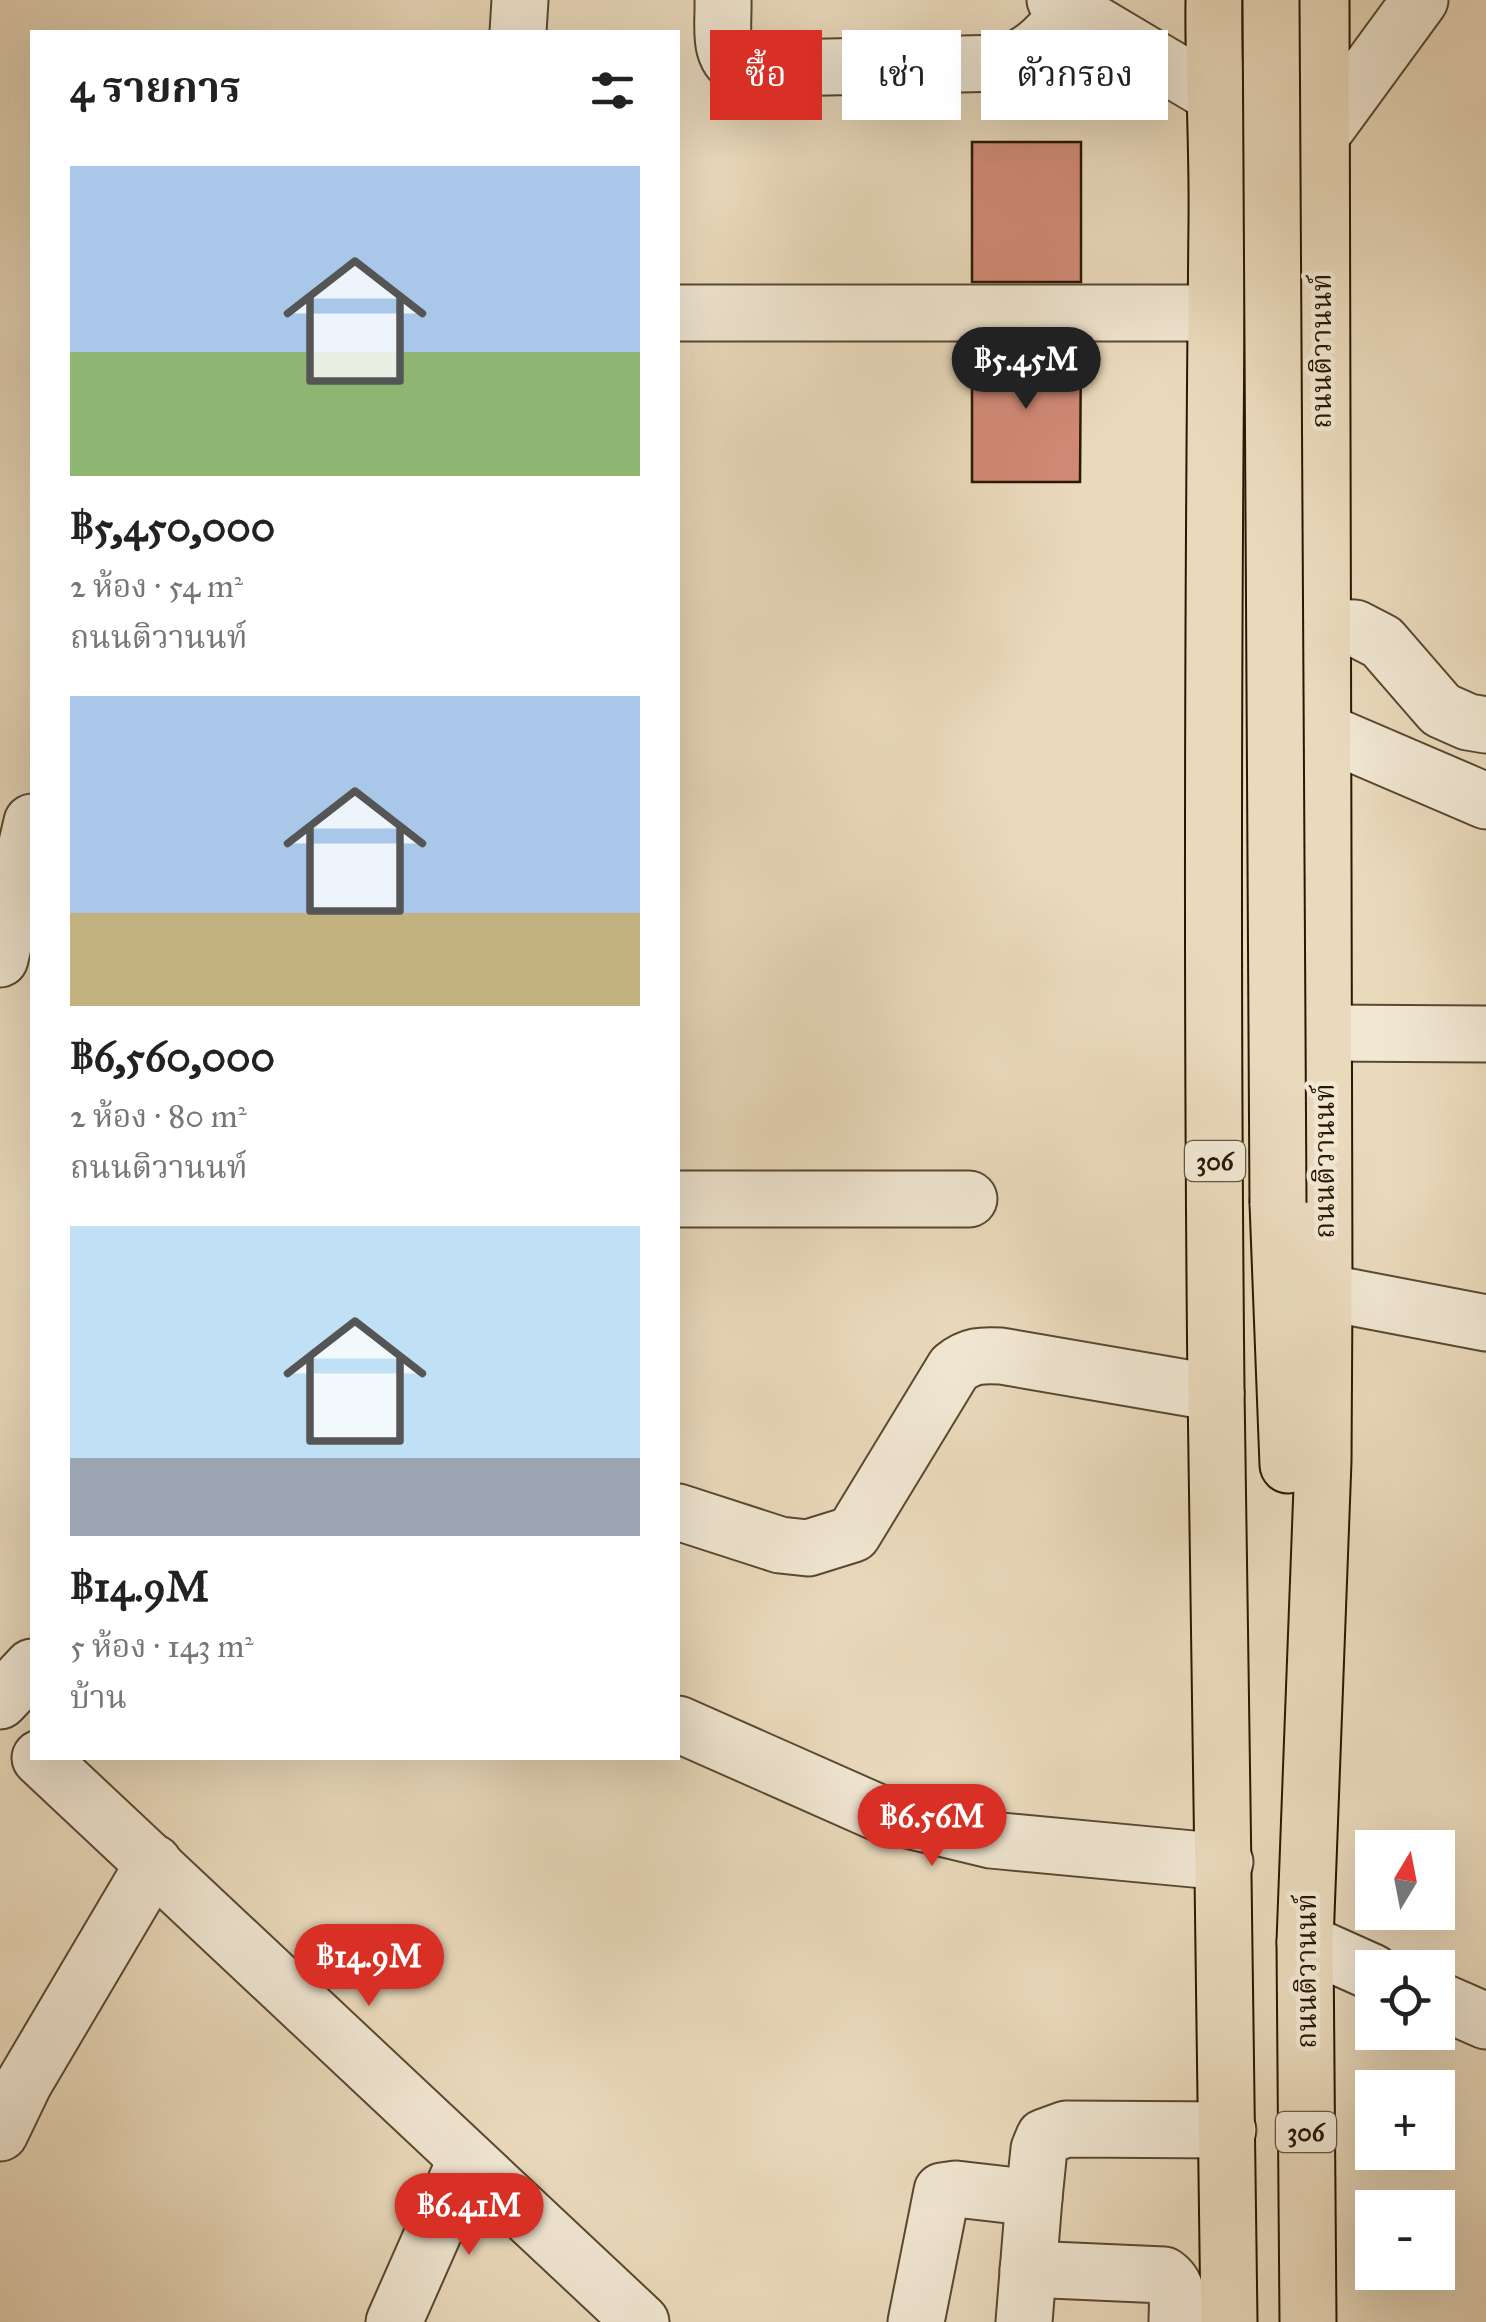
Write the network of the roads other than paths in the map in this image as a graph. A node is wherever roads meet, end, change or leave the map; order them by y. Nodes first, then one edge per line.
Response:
1 (520, 0) edge
2 (723, 0) edge
3 (1214, 0) edge
4 (1271, 0) edge
5 (1321, 0) edge
6 (1420, 0) edge
7 (1064, 5) edge
8 (518, 30) edge
9 (1213, 94) junction
10 (1322, 134) junction
11 (1320, 208) junction
12 (1217, 210) junction
13 (680, 313) edge
14 (1216, 314) junction
15 (1323, 627) junction
16 (1486, 725) edge
17 (1324, 731) junction
18 (1486, 800) edge
19 (30, 831) edge
20 (0, 959) edge
21 (1324, 1032) junction
22 (1486, 1034) edge
23 (680, 1199) edge
24 (970, 1199) dead end
25 (1324, 1292) junction
26 (1486, 1324) edge
27 (1216, 1394) junction
28 (680, 1513) edge
29 (30, 1669) edge
30 (0, 1702) edge
31 (0, 1720) edge
32 (680, 1725) edge
33 (30, 1748) edge
34 (42, 1760) edge
35 (1226, 1862) junction
36 (154, 1864) junction
37 (1305, 1942) junction
38 (1355, 1964) edge
39 (1228, 2130) junction
40 (0, 2132) edge
41 (466, 2159) junction
42 (1034, 2198) junction
43 (1026, 2296) edge
44 (394, 2322) edge
45 (641, 2322) edge
46 (916, 2322) edge
47 (1177, 2322) edge
48 (1229, 2322) edge
49 (1308, 2322) edge

1 - 8 street
2 - 7 street
3 - 9 main road, 306
4 - 37 main road, 306, bridge
5 - 10 main road, ถนนติวานนท์ / 306
6 - 10 street
7 - 9 street
9 - 12 main road, 306
10 - 11 main road, ถนนติวานนท์ / 306
11 - 12 main road
11 - 15 main road, ถนนติวานนท์ / 306
12 - 14 main road, 306
13 - 14 street
14 - 27 main road, 306
15 - 16 street
15 - 17 main road, ถนนติวานนท์ / 306
17 - 18 street
17 - 21 main road, ถนนติวานนท์ / 306
19 - 20 street
21 - 22 street
21 - 25 main road, ถนนติวานนท์ / 306
23 - 24 street
25 - 26 street
25 - 37 main road, ถนนติวานนท์ / 306
27 - 28 street
27 - 35 main road, 306
29 - 30 street
31 - 33 street
32 - 35 street
34 - 36 street
35 - 39 main road, 306
36 - 40 street
36 - 41 street
37 - 38 street
37 - 49 main road, ถนนติวานนท์ / 306
39 - 42 street
39 - 48 main road, 306
41 - 44 street
41 - 45 street
42 - 43 street
42 - 46 street
43 - 47 street

